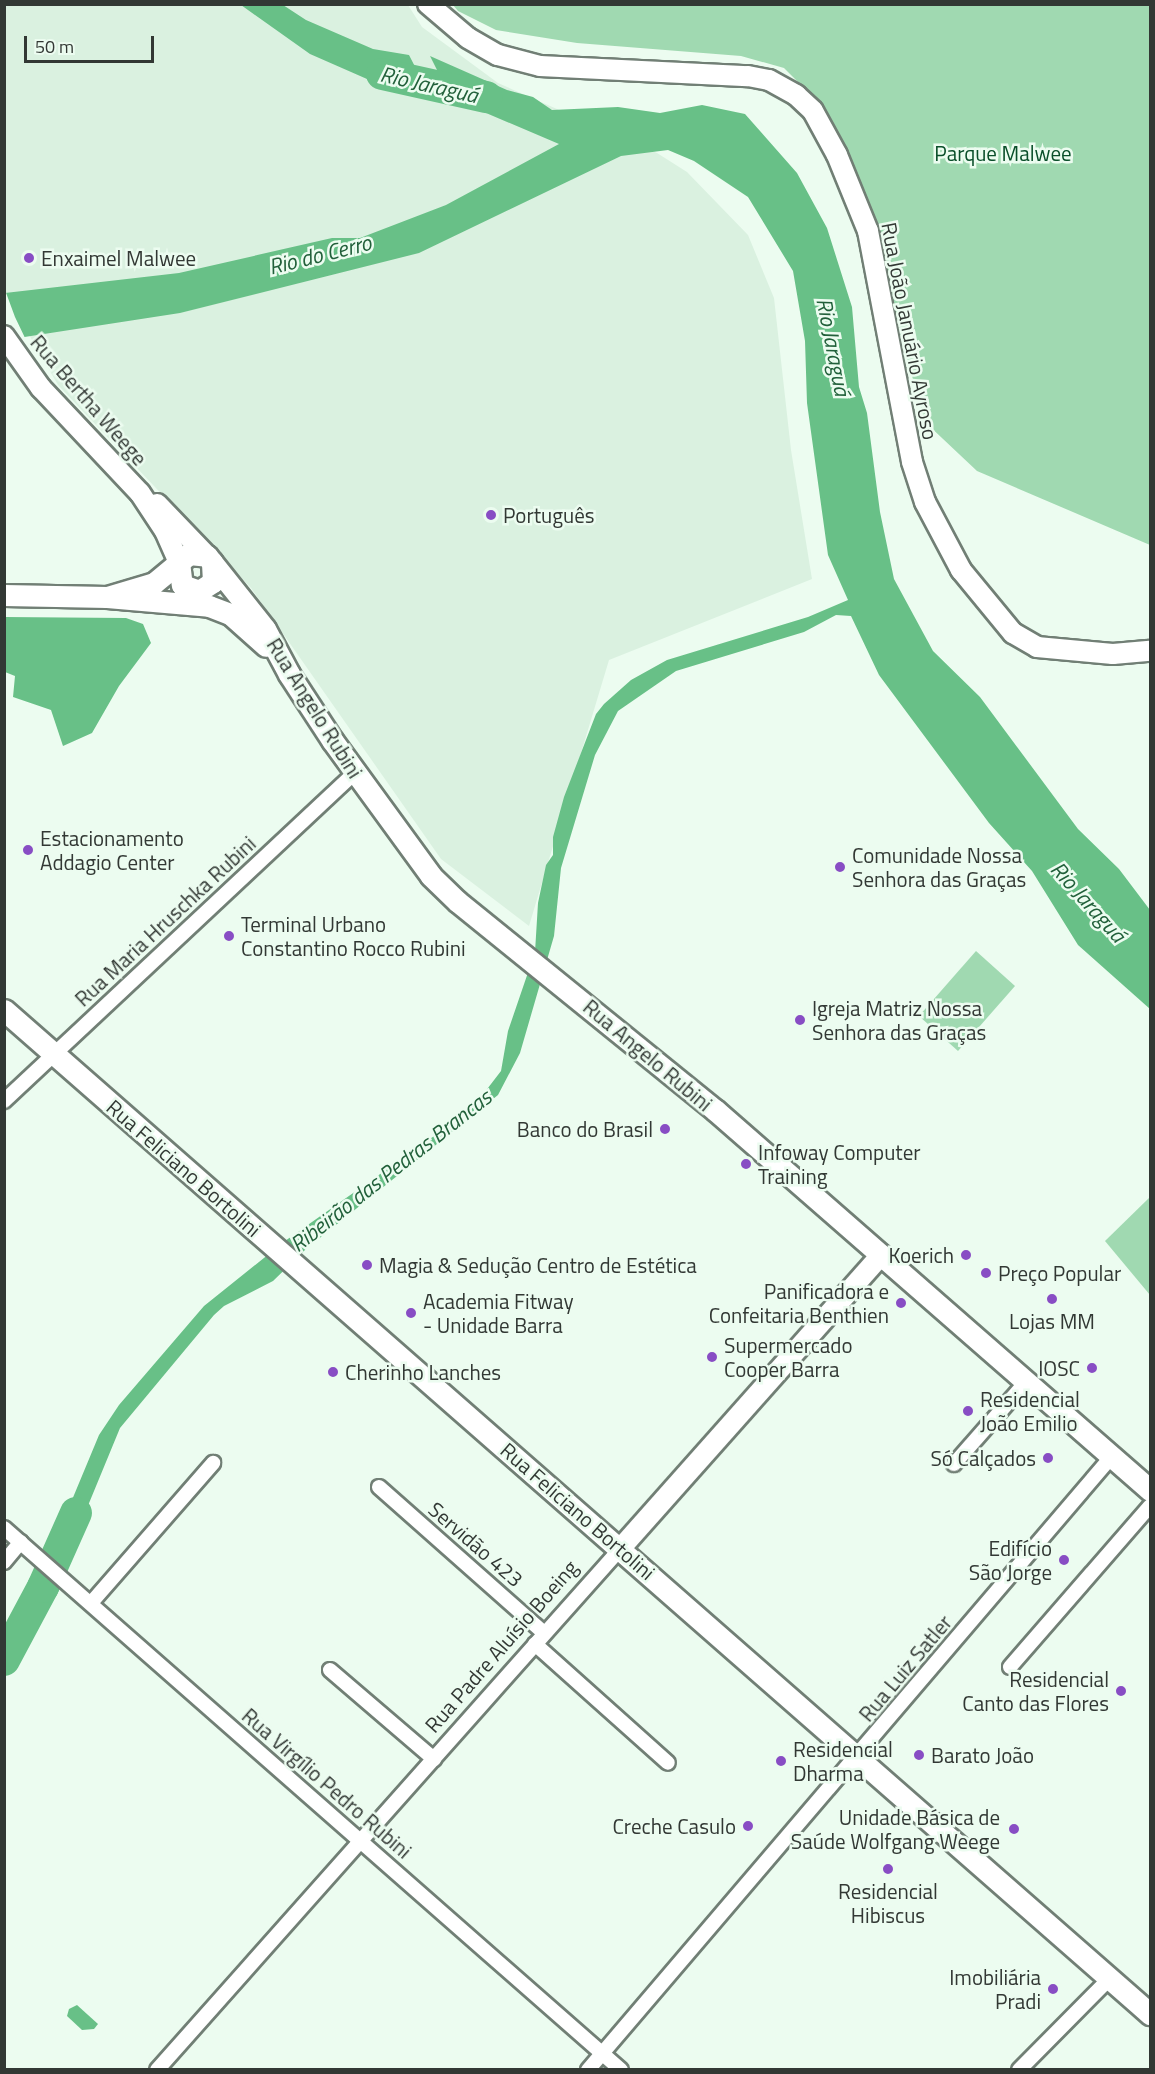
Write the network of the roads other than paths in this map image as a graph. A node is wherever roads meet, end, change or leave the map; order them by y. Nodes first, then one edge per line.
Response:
1 (428, 4) edge
2 (4, 336) edge
3 (140, 493) junction
4 (210, 559) junction
5 (179, 562) junction
6 (4, 595) edge
7 (107, 597) junction
8 (1150, 651) edge
9 (281, 660) junction
10 (355, 773) junction
11 (4, 1010) edge
12 (53, 1053) junction
13 (4, 1101) edge
14 (881, 1255) junction
15 (1027, 1381) junction
16 (1112, 1456) junction
17 (213, 1462) dead end
18 (954, 1464) dead end
19 (379, 1487) dead end
20 (1150, 1490) edge
21 (1150, 1506) edge
22 (4, 1528) edge
23 (21, 1542) junction
24 (621, 1548) junction
25 (4, 1562) edge
26 (91, 1603) junction
27 (540, 1638) junction
28 (1010, 1667) dead end
29 (330, 1670) dead end
30 (856, 1758) junction
31 (434, 1759) junction
32 (668, 1762) dead end
33 (361, 1841) junction
34 (1110, 1978) junction
35 (1150, 2014) edge
36 (602, 2053) junction
37 (157, 2070) edge
38 (588, 2070) edge
39 (621, 2070) edge
40 (1019, 2070) edge

1 - 8 main road, Rua João Januário Ayroso
2 - 3 main road, Rua Bertha Weege
3 - 4 main road, Rua Bertha Weege
3 - 5 main road, Rua Bertha Weege
4 - 5 main road
4 - 5 main road
4 - 9 main road, Rua Angelo Rubini
5 - 7 main road
6 - 7 main road
7 - 9 main road
9 - 10 main road, Rua Angelo Rubini
10 - 12 street, Rua Maria Hruschka Rubini
10 - 14 main road, Rua Angelo Rubini
11 - 12 main road, Rua Feliciano Bortolini
12 - 13 street, Rua Maria Hruschka Rubini
12 - 24 main road, Rua Feliciano Bortolini
14 - 15 main road, Rua Angelo Rubini
14 - 24 main road, Rua Padre Aluísio Boeing
15 - 16 main road, Rua Angelo Rubini
15 - 18 street
16 - 20 main road, Rua Angelo Rubini
16 - 30 street, Rua Luiz Satler
17 - 26 street
19 - 27 street, Servidão 423
21 - 28 street
22 - 23 street, Rua Virgílio Pedro Rubini
23 - 25 street
23 - 26 street, Rua Virgílio Pedro Rubini
24 - 27 street, Rua Padre Aluísio Boeing
24 - 30 main road, Rua Feliciano Bortolini
26 - 33 street, Rua Virgílio Pedro Rubini
27 - 31 street, Rua Padre Aluísio Boeing
27 - 32 street, Servidão 423
29 - 31 street
30 - 34 main road, Rua Feliciano Bortolini
30 - 36 street, Rua Luiz Satler
31 - 33 street, Rua Padre Aluísio Boeing
33 - 36 street, Rua Virgílio Pedro Rubini
33 - 37 street, Rua Padre Aluísio Boeing
34 - 35 main road, Rua Feliciano Bortolini
34 - 40 street
36 - 38 street, Rua Luiz Satler
36 - 39 street, Rua Virgílio Pedro Rubini

